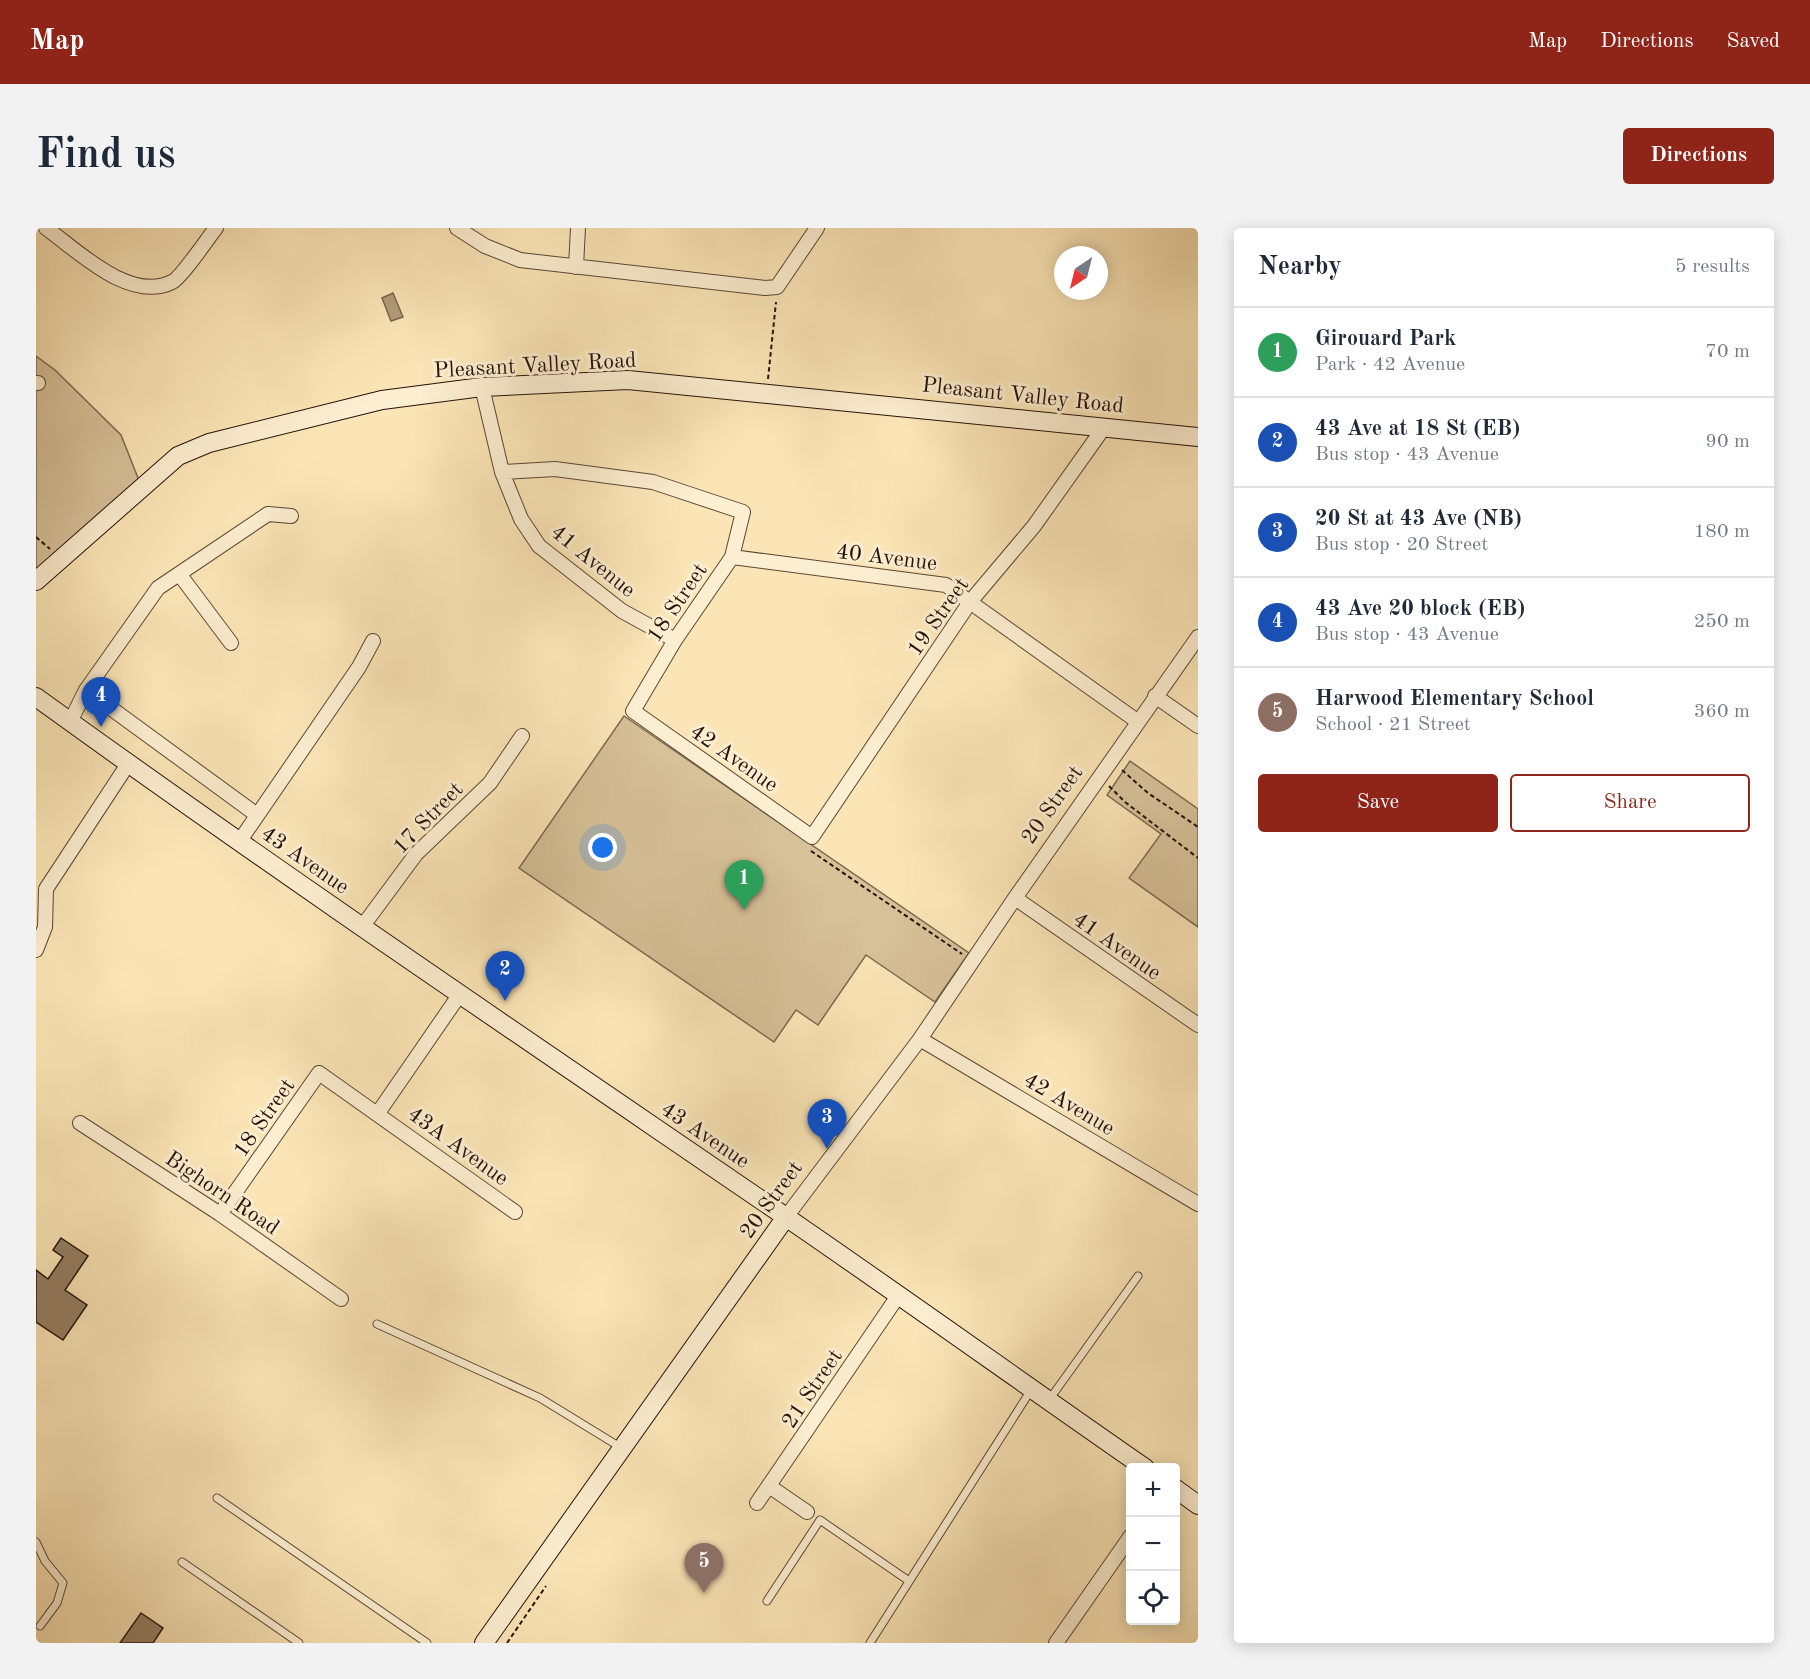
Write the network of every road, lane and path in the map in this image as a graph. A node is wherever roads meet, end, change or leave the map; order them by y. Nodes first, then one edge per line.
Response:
1 (46, 228) edge
2 (216, 228) edge
3 (457, 228) edge
4 (578, 228) edge
5 (817, 228) edge
6 (576, 267) junction
7 (775, 308) dead end
8 (482, 387) junction
9 (765, 393) junction
10 (1105, 426) junction
11 (1198, 437) edge
12 (502, 472) junction
13 (291, 516) dead end
14 (732, 557) junction
15 (180, 575) junction
16 (36, 581) edge
17 (970, 602) junction
18 (1198, 636) edge
19 (675, 640) junction
20 (373, 641) dead end
21 (231, 643) dead end
22 (86, 690) junction
23 (1155, 696) junction
24 (36, 697) edge
25 (633, 711) joint
26 (70, 722) junction
27 (1137, 722) junction
28 (1198, 726) edge
29 (522, 736) dead end
30 (1110, 762) junction
31 (128, 764) junction
32 (1099, 776) junction
33 (257, 815) junction
34 (1198, 827) edge
35 (812, 837) junction
36 (239, 842) junction
37 (1198, 858) edge
38 (1015, 898) junction
39 (362, 927) junction
40 (36, 950) edge
41 (972, 961) junction
42 (460, 994) junction
43 (1198, 1026) edge
44 (920, 1039) junction
45 (378, 1113) junction
46 (80, 1123) dead end
47 (1198, 1204) edge
48 (515, 1212) dead end
49 (220, 1214) junction
50 (786, 1217) junction
51 (1138, 1276) dead end
52 (898, 1296) junction
53 (341, 1299) dead end
54 (376, 1324) dead end
55 (1031, 1390) junction
56 (1049, 1401) junction
57 (622, 1448) junction
58 (1139, 1463) edge
59 (769, 1486) junction
60 (1180, 1492) edge
61 (217, 1498) dead end
62 (757, 1503) dead end
63 (1198, 1505) edge
64 (807, 1512) dead end
65 (36, 1542) edge
66 (1126, 1544) edge
67 (182, 1562) dead end
68 (909, 1581) junction
69 (767, 1601) dead end
70 (40, 1626) dead end
71 (299, 1643) edge
72 (428, 1643) edge
73 (484, 1643) edge
74 (870, 1643) edge
75 (1056, 1643) edge

1 - 2 street
3 - 6 street
4 - 6 street
5 - 6 street
7 - 9 path
8 - 9 street, Pleasant Valley Road
8 - 12 street, 41 Avenue
8 - 16 street, Pleasant Valley Road
9 - 10 street, Pleasant Valley Road
10 - 11 street, Pleasant Valley Road
10 - 17 street, 19 Street
12 - 14 street, 18 Street
12 - 19 street, 41 Avenue
13 - 15 street
14 - 17 street, 40 Avenue
14 - 19 street, 18 Street
15 - 21 street
15 - 22 street
17 - 27 street, 40 Avenue
17 - 35 street, 19 Street
18 - 23 street, 20 Street
19 - 25 street, 18 Street
20 - 33 street, 43 Avenue
22 - 26 street
22 - 33 street, 43 Avenue
23 - 27 street, 20 Street
23 - 28 street
24 - 26 street, 43 Avenue
25 - 35 street, 42 Avenue
26 - 31 street, 43 Avenue
27 - 30 street, 20 Street
29 - 39 street, 17 Street
30 - 32 street, 20 Street
30 - 34 path
31 - 36 street, 43 Avenue
31 - 40 street
32 - 37 path
32 - 38 street, 20 Street
33 - 36 street, 43 Avenue
35 - 41 path
36 - 39 street, 43 Avenue
38 - 41 street, 20 Street
38 - 43 street, 41 Avenue
39 - 42 street, 43 Avenue
41 - 44 street, 20 Street
42 - 45 street
42 - 50 street, 43 Avenue
44 - 47 street, 42 Avenue
44 - 50 street, 20 Street
45 - 48 street, 43A Avenue
45 - 49 street, 18 Street
46 - 49 street, Bighorn Road
49 - 53 street, Bighorn Road
50 - 52 street, 43 Avenue
50 - 57 street, 20 Street
51 - 56 lane
52 - 55 street, 43 Avenue
52 - 59 street, 21 Street
54 - 57 lane
55 - 56 street, 43 Avenue
55 - 68 lane
56 - 58 street, 43 Avenue
57 - 73 street, 20 Street
59 - 62 street, 21 Street
59 - 64 street
60 - 63 street
61 - 72 lane
65 - 70 lane
66 - 75 street
67 - 71 lane
68 - 69 lane
68 - 74 lane

